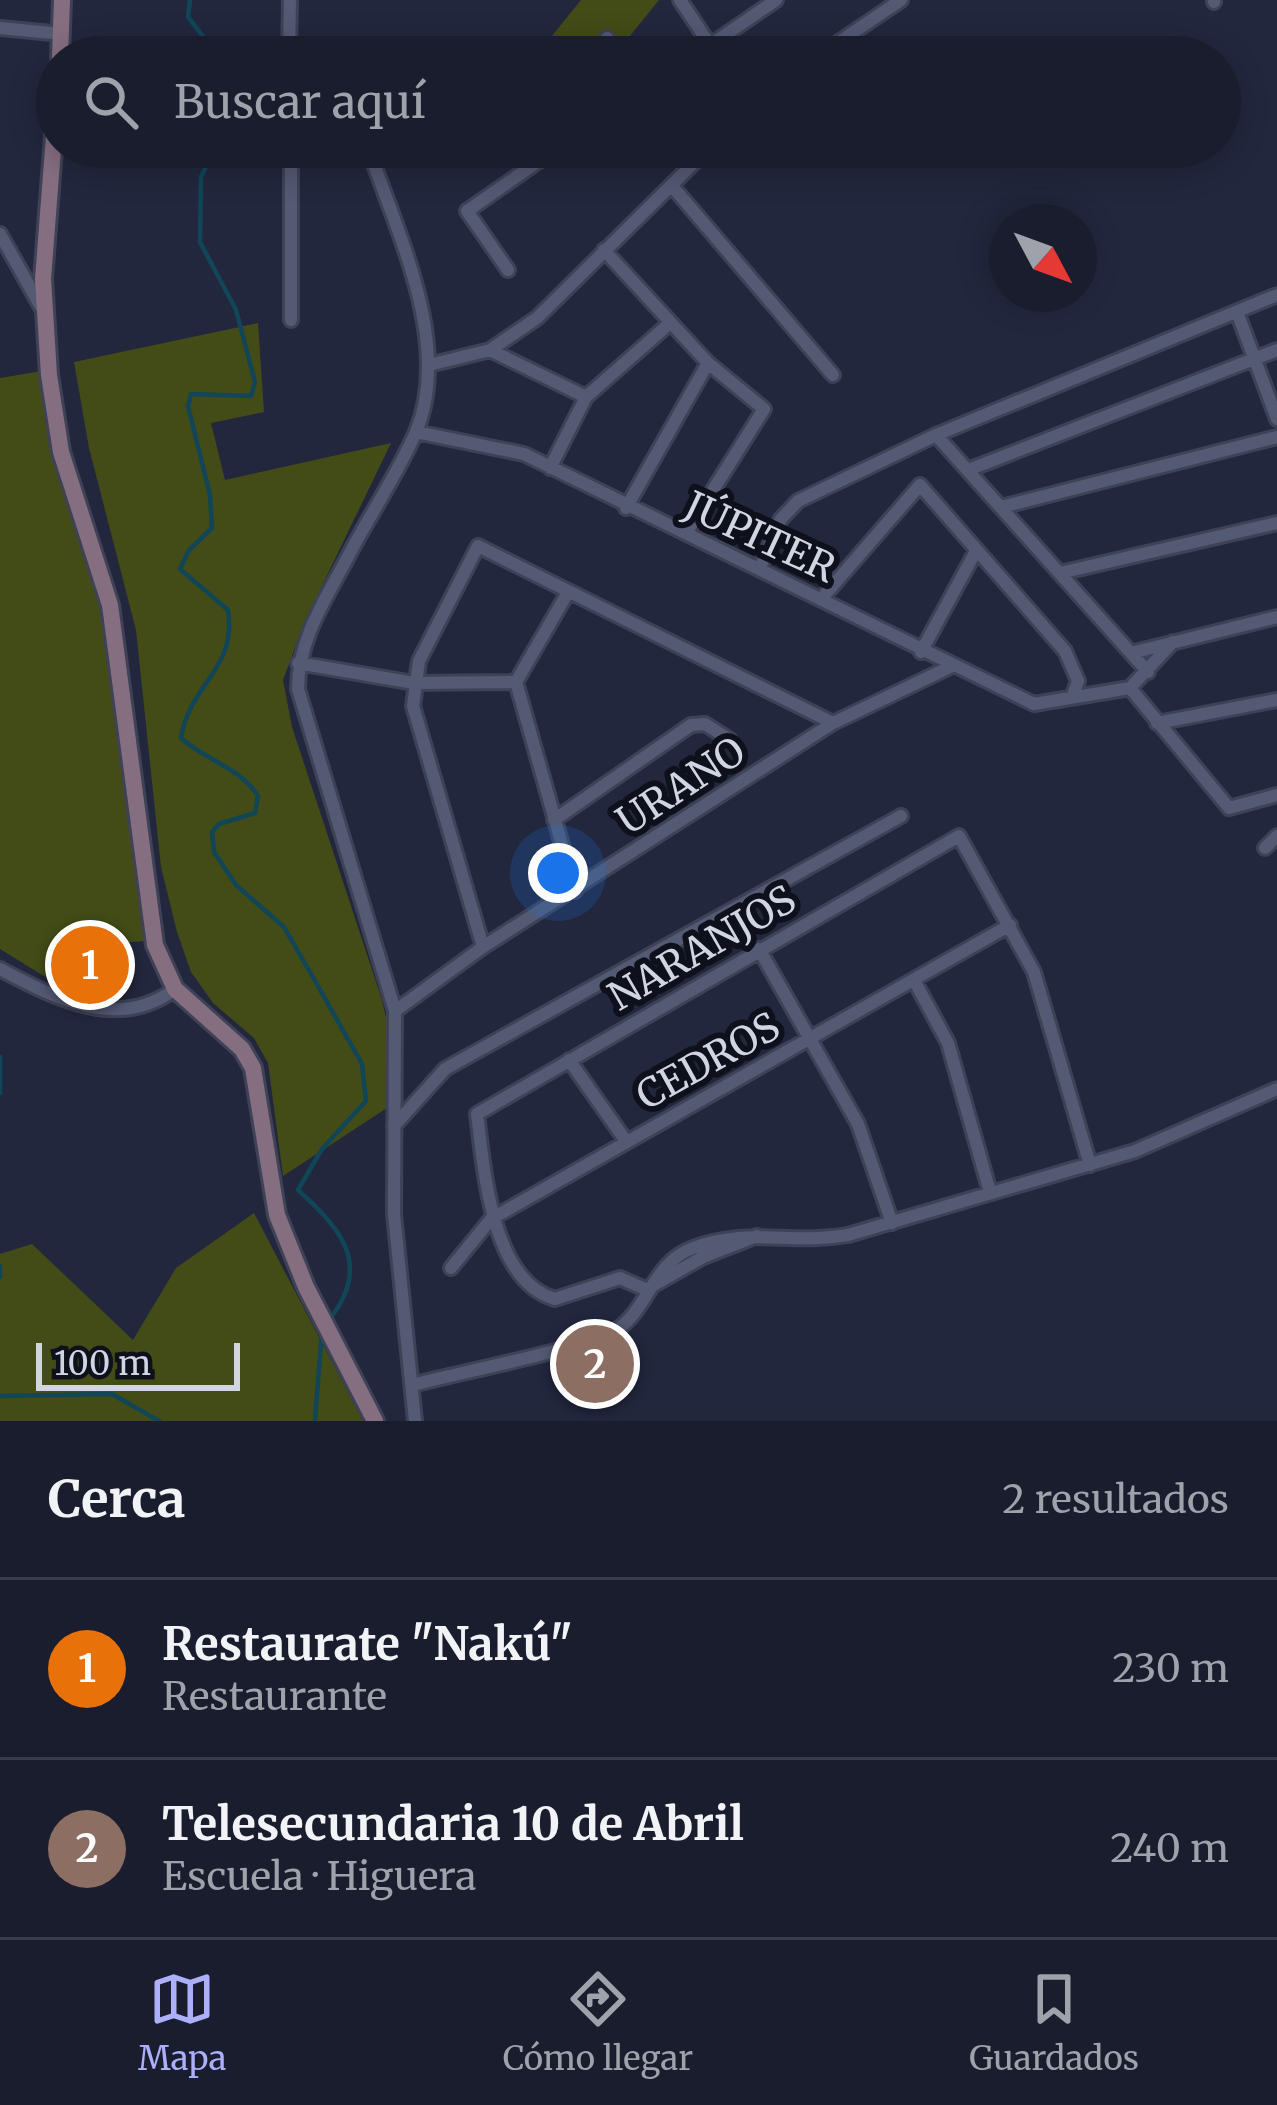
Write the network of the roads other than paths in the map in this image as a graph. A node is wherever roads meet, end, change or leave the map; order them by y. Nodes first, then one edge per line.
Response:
1 (62, 0) edge
2 (290, 0) edge
3 (680, 0) edge
4 (776, 0) edge
5 (902, 0) edge
6 (0, 28) edge
7 (62, 34) joint
8 (289, 36) edge
9 (704, 36) edge
10 (732, 36) edge
11 (848, 36) edge
12 (53, 168) edge
13 (291, 168) edge
14 (375, 168) edge
15 (529, 168) edge
16 (690, 168) edge
17 (672, 186) junction
18 (0, 234) edge
19 (604, 250) junction
20 (508, 270) dead end
21 (1277, 295) edge
22 (1238, 311) junction
23 (44, 314) junction
24 (291, 320) dead end
25 (670, 323) junction
26 (490, 350) junction
27 (1277, 350) edge
28 (1254, 358) junction
29 (708, 363) junction
30 (429, 365) junction
31 (833, 375) dead end
32 (586, 397) junction
33 (1277, 419) edge
34 (416, 432) junction
35 (937, 435) junction
36 (1277, 436) edge
37 (550, 468) junction
38 (968, 470) junction
39 (1000, 507) junction
40 (626, 508) junction
41 (1277, 523) edge
42 (686, 533) junction
43 (976, 551) junction
44 (760, 568) junction
45 (1060, 573) junction
46 (567, 594) junction
47 (822, 598) junction
48 (1277, 617) edge
49 (1173, 642) junction
50 (921, 652) junction
51 (1131, 653) junction
52 (298, 663) junction
53 (950, 667) junction
54 (1148, 672) junction
55 (414, 682) junction
56 (516, 682) junction
57 (1130, 688) junction
58 (1073, 695) junction
59 (1277, 700) edge
60 (833, 723) junction
61 (1157, 723) junction
62 (730, 740) dead end
63 (1277, 795) edge
64 (901, 817) dead end
65 (554, 820) junction
66 (1277, 836) edge
67 (1265, 848) dead end
68 (575, 891) junction
69 (1010, 925) junction
70 (482, 947) junction
71 (759, 949) junction
72 (0, 969) edge
73 (915, 982) junction
74 (175, 988) junction
75 (394, 1010) junction
76 (813, 1037) junction
77 (568, 1060) junction
78 (1277, 1089) edge
79 (393, 1127) junction
80 (626, 1141) junction
81 (1090, 1165) junction
82 (990, 1192) junction
83 (490, 1219) junction
84 (892, 1223) junction
85 (451, 1268) dead end
86 (645, 1289) junction
87 (412, 1385) junction
88 (375, 1421) edge
89 (415, 1421) edge

1 - 7 street
2 - 8 street
3 - 9 street
4 - 10 street
5 - 11 street
6 - 7 street
12 - 23 street
13 - 24 street
14 - 30 street
15 - 20 street
16 - 17 street
17 - 19 street
17 - 31 street
18 - 23 street
19 - 25 street
19 - 26 street
21 - 22 street
22 - 28 street
22 - 35 street
23 - 74 street
25 - 29 street
25 - 32 street
26 - 30 street
26 - 32 street
27 - 28 street
28 - 33 street
28 - 38 street
29 - 40 street
29 - 42 street
30 - 34 street
32 - 37 street
34 - 37 street, JÚPITER
34 - 52 street
35 - 38 street
35 - 44 street
36 - 39 street
37 - 40 street, JÚPITER
38 - 39 street
39 - 45 street
40 - 42 street, JÚPITER
41 - 45 street
42 - 44 street, JÚPITER
43 - 47 street
43 - 50 street
43 - 58 street
44 - 47 street, JÚPITER
45 - 51 street
46 - 55 street
46 - 56 street
46 - 60 street
47 - 50 street, JÚPITER
48 - 49 street
49 - 51 street
49 - 54 street
50 - 53 street, JÚPITER
51 - 54 street
52 - 55 street
52 - 75 street
53 - 58 street, JÚPITER
53 - 60 street, URANO
54 - 57 street
55 - 56 street
55 - 70 street
56 - 65 street
57 - 58 street, JÚPITER
57 - 61 street
59 - 61 street
60 - 68 street, URANO
61 - 63 street
62 - 65 street
64 - 79 street
65 - 68 street
66 - 67 street
68 - 70 street, URANO
69 - 71 street, NARANJOS
69 - 73 street, CEDROS
69 - 81 street
70 - 75 street, URANO
71 - 76 street
71 - 77 street, NARANJOS
72 - 74 street
73 - 76 street, CEDROS
73 - 82 street
74 - 88 street
75 - 79 street
76 - 80 street, CEDROS
76 - 84 street
77 - 80 street
77 - 83 street, NARANJOS
78 - 81 street
79 - 87 street
80 - 83 street, CEDROS
81 - 82 street
82 - 84 street
83 - 85 street, CEDROS
83 - 86 street
84 - 86 street
86 - 87 street
87 - 89 street

